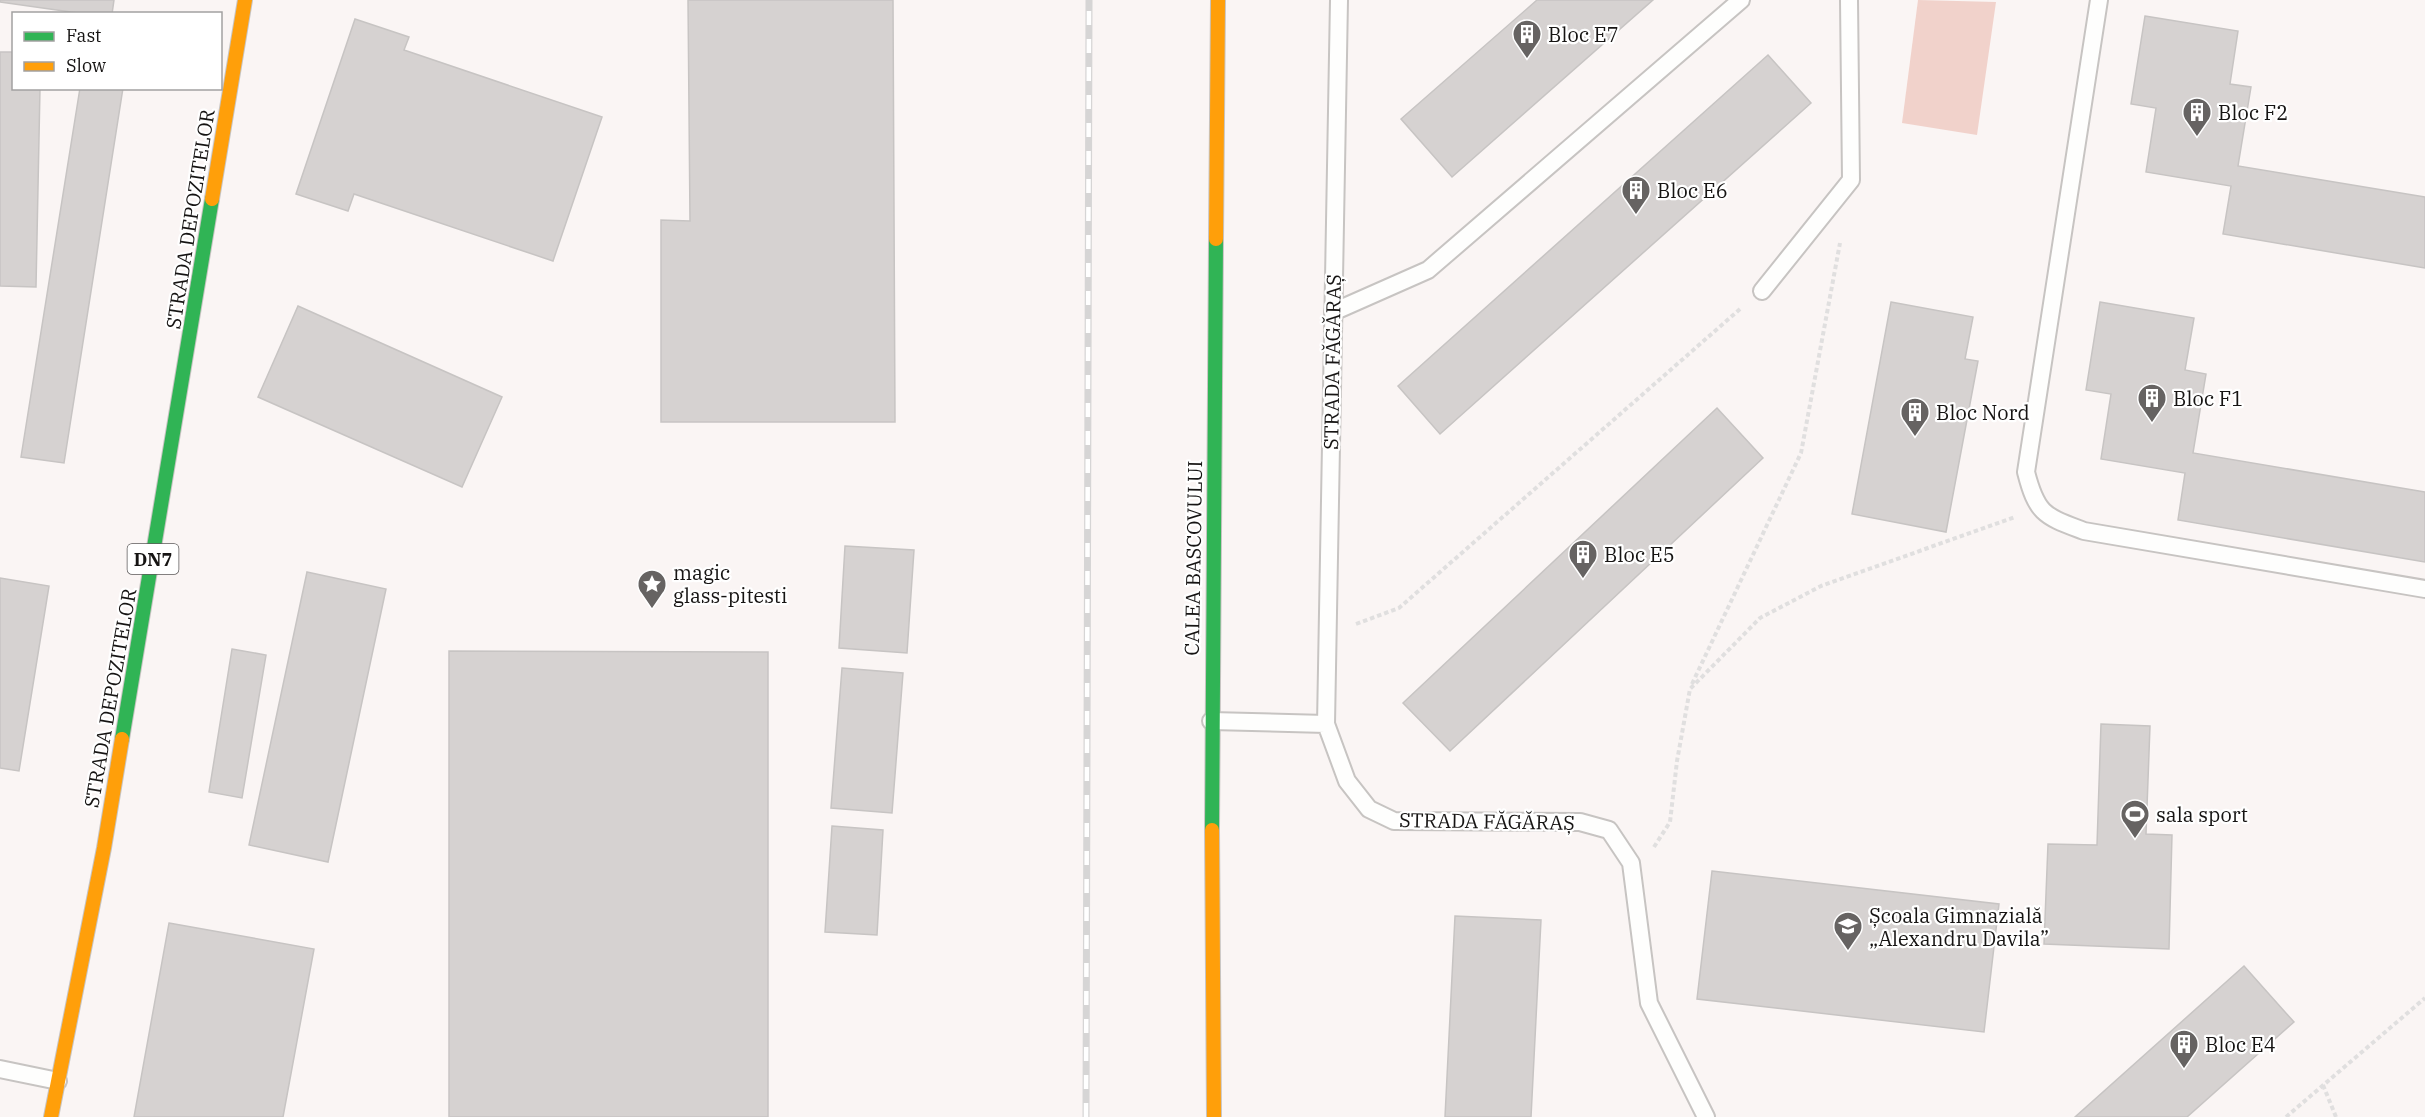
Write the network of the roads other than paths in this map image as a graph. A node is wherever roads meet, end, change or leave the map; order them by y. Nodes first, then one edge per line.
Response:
1 (245, 0) edge
2 (1218, 0) edge
3 (1339, 0) edge
4 (1741, 0) edge
5 (1849, 0) edge
6 (2099, 0) edge
7 (1761, 291) road end
8 (1333, 312) junction
9 (2425, 590) edge
10 (1211, 721) junction
11 (1326, 724) junction
12 (0, 1069) edge
13 (58, 1081) junction
14 (51, 1117) edge
15 (1214, 1117) edge
16 (1706, 1117) edge

1 - 13 main road, STRADA DEPOZITELOR / DN7
2 - 10 main road, CALEA BASCOVULUI
3 - 8 lane, STRADA FĂGĂRAȘ
4 - 8 lane
5 - 7 lane
6 - 9 lane
8 - 11 lane, STRADA FĂGĂRAȘ
10 - 11 lane
10 - 15 main road, CALEA BASCOVULUI
11 - 16 lane, STRADA FĂGĂRAȘ
12 - 13 lane
13 - 14 main road, STRADA DEPOZITELOR / DN7

